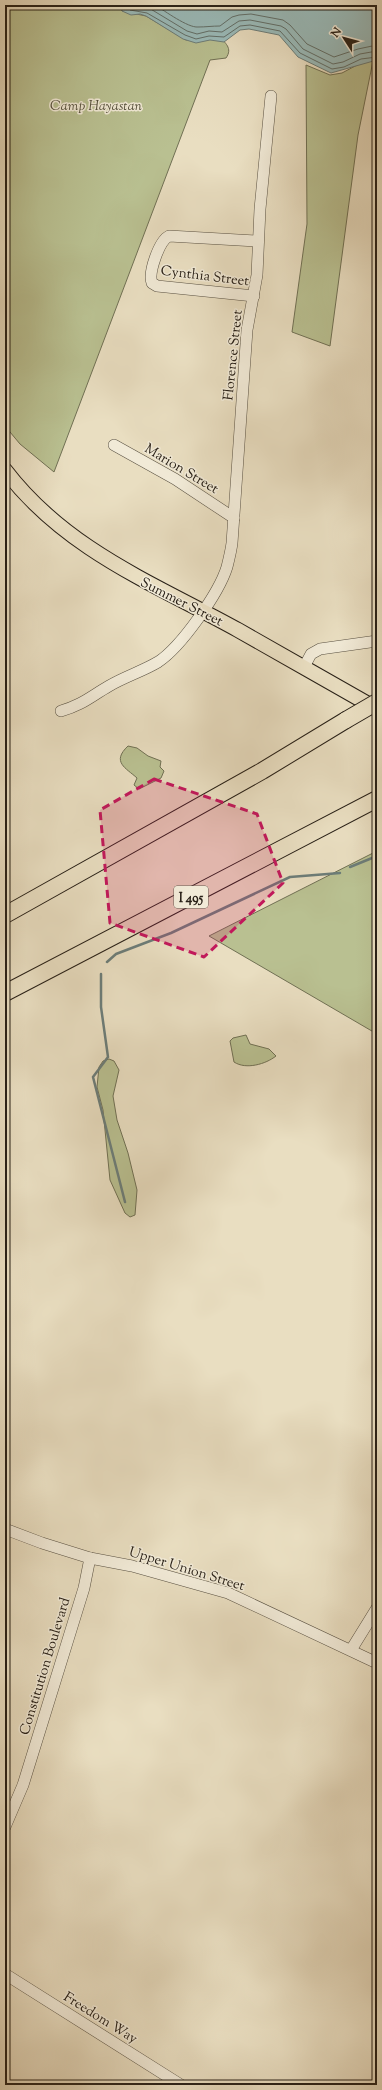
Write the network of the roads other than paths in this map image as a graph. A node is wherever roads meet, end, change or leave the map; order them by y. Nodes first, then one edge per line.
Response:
1 (271, 96) dead end
2 (258, 241) junction
3 (254, 296) junction
4 (114, 445) dead end
5 (5, 470) edge
6 (234, 518) junction
7 (202, 611) junction
8 (377, 641) edge
9 (304, 667) junction
10 (377, 702) edge
11 (377, 709) edge
12 (61, 711) dead end
13 (377, 799) edge
14 (5, 916) edge
15 (5, 993) edge
16 (5, 1529) edge
17 (90, 1558) junction
18 (377, 1608) edge
19 (351, 1650) junction
20 (377, 1663) edge
21 (5, 1827) edge
22 (5, 1974) edge
23 (181, 2085) edge

1 - 2 street, Florence Street
2 - 3 street, Florence Street
2 - 3 street, Cynthia Street
3 - 6 street, Florence Street
4 - 6 street, Marion Street
5 - 7 main road, Summer Street
6 - 7 street, Florence Street
7 - 9 main road, Summer Street
7 - 12 street, Florence Street
8 - 9 street
9 - 11 main road, Summer Street
10 - 14 highway, bridge
13 - 15 highway, I 495
16 - 17 street, Upper Union Street
17 - 19 street, Upper Union Street
17 - 21 street, Constitution Boulevard
18 - 19 street
19 - 20 street, Upper Union Street
22 - 23 street, Freedom Way

